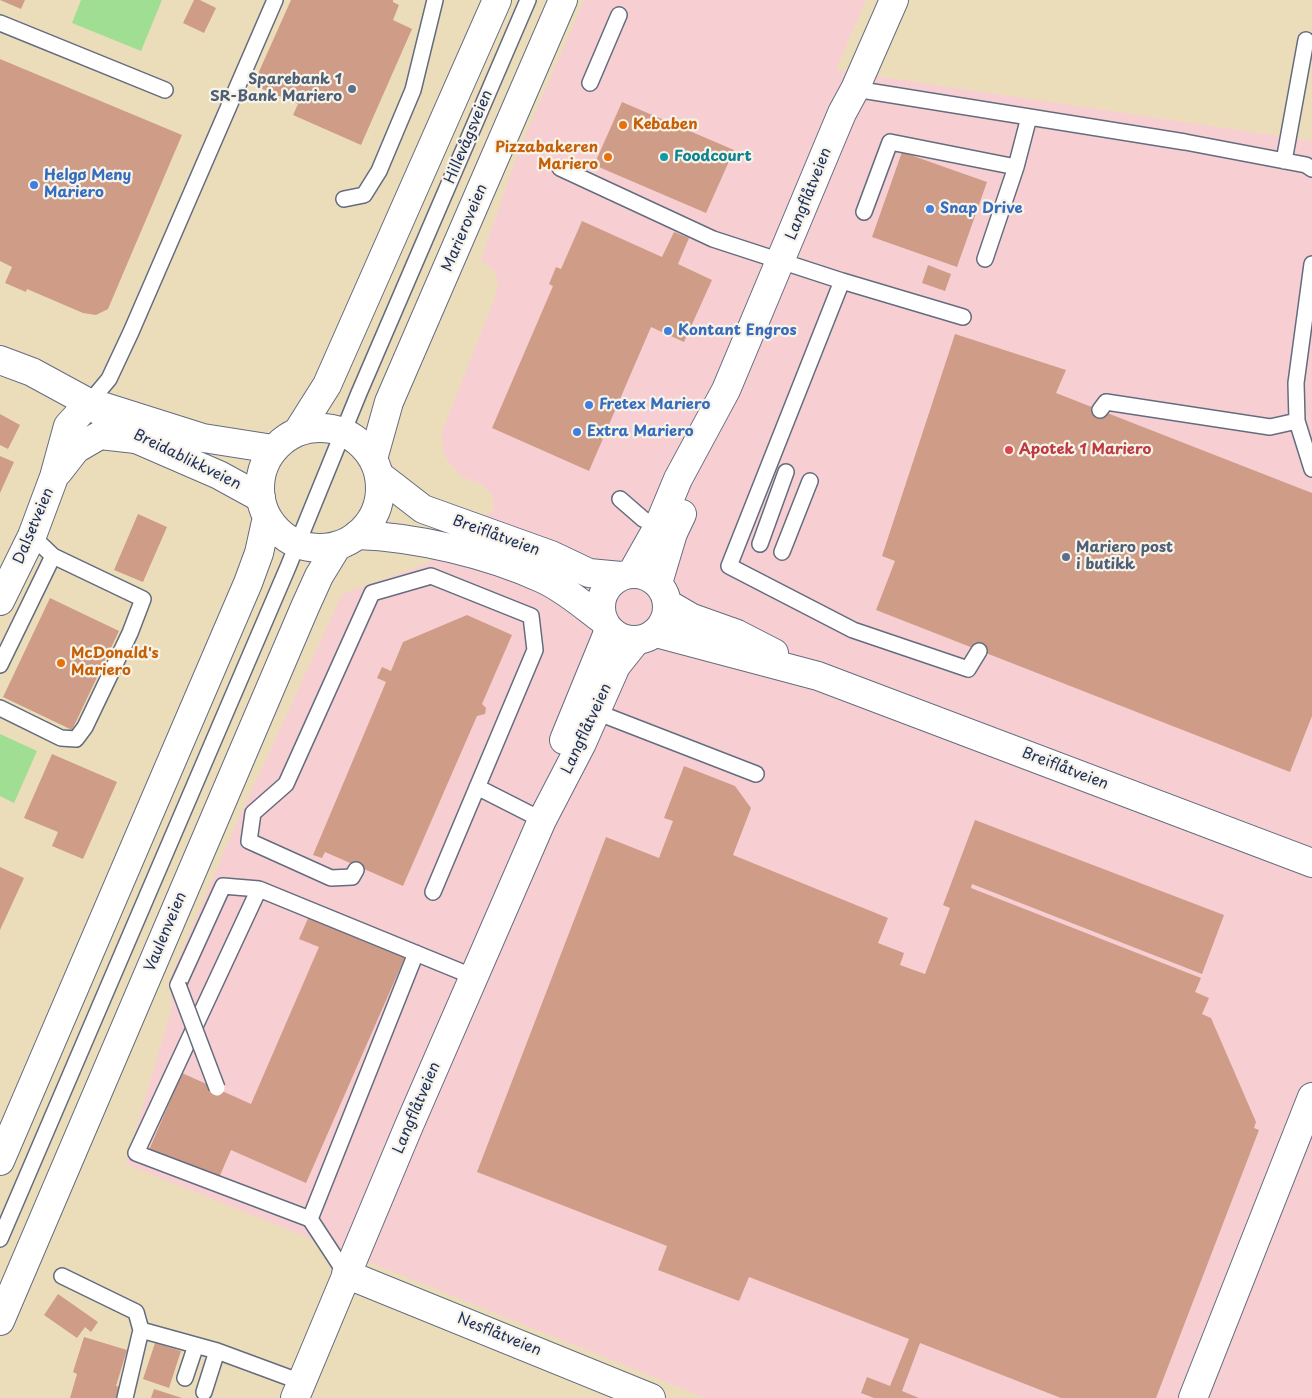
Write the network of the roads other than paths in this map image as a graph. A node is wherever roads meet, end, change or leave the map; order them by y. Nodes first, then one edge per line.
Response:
1 (275, 0) edge
2 (435, 0) edge
3 (498, 0) edge
4 (528, 0) edge
5 (563, 0) edge
6 (894, 0) edge
7 (619, 15) dead end
8 (0, 23) edge
9 (1306, 40) dead end
10 (590, 83) dead end
11 (856, 89) junction
12 (164, 90) dead end
13 (1029, 117) junction
14 (1284, 161) junction
15 (1016, 167) junction
16 (560, 168) dead end
17 (1312, 170) edge
18 (344, 199) dead end
19 (864, 212) dead end
20 (985, 259) dead end
21 (782, 261) junction
22 (1312, 264) edge
23 (842, 281) junction
24 (963, 317) dead end
25 (0, 360) edge
26 (89, 403) junction
27 (1100, 410) dead end
28 (1297, 421) junction
29 (298, 431) junction
30 (343, 432) junction
31 (136, 439) junction
32 (273, 449) junction
33 (376, 467) junction
34 (1312, 469) edge
35 (786, 472) dead end
36 (54, 477) junction
37 (810, 481) dead end
38 (620, 499) dead end
39 (264, 508) junction
40 (666, 530) junction
41 (32, 536) junction
42 (348, 540) junction
43 (297, 544) junction
44 (760, 544) dead end
45 (782, 552) dead end
46 (52, 556) junction
47 (626, 575) junction
48 (663, 594) junction
49 (0, 601) edge
50 (606, 625) junction
51 (646, 637) junction
52 (980, 651) dead end
53 (0, 665) edge
54 (818, 676) junction
55 (0, 708) edge
56 (587, 708) junction
57 (756, 774) dead end
58 (477, 787) junction
59 (542, 820) junction
60 (1312, 863) edge
61 (356, 870) dead end
62 (259, 889) junction
63 (433, 892) dead end
64 (416, 953) junction
65 (474, 977) junction
66 (217, 1088) dead end
67 (1312, 1097) edge
68 (0, 1161) edge
69 (310, 1219) junction
70 (0, 1239) edge
71 (346, 1274) junction
72 (62, 1276) dead end
73 (0, 1321) edge
74 (141, 1330) junction
75 (196, 1345) junction
76 (217, 1351) junction
77 (185, 1378) dead end
78 (298, 1390) edge
79 (204, 1392) dead end
80 (125, 1398) edge
81 (651, 1398) edge
82 (1192, 1398) edge

1 - 26 lane
2 - 18 lane
3 - 29 street
4 - 30 lane, Hillevågsveien
5 - 33 street, Marieroveien
6 - 11 street, Langflåtveien
7 - 10 lane
8 - 12 lane
9 - 14 lane
11 - 13 lane
11 - 21 street, Langflåtveien
13 - 14 lane
13 - 15 lane
14 - 17 lane
15 - 19 lane
15 - 20 lane
16 - 21 lane
21 - 23 lane
21 - 40 street, Langflåtveien
22 - 28 lane
23 - 24 lane
23 - 52 lane
25 - 26 street, Breidablikkveien
26 - 31 street, Breidablikkveien
26 - 32 street, Breidablikkveien
26 - 36 street, Dalsetveien
27 - 28 lane
28 - 34 lane
29 - 30 street
29 - 32 street
30 - 33 street, Breiflåtveien
30 - 43 lane, Hillevågsveien
31 - 36 street, Dalsetveien
31 - 39 street, Breidablikkveien
32 - 39 street
33 - 42 street, Marieroveien
33 - 47 street, Breiflåtveien
35 - 44 lane
36 - 41 street, Dalsetveien
37 - 45 lane
38 - 40 lane
39 - 43 street, Breidablikkveien
39 - 68 street
40 - 47 street, Langflåtveien
40 - 48 street, Langflåtveien
41 - 46 lane
41 - 49 street, Dalsetveien
42 - 43 street, Breiflåtveien
42 - 50 street, Breiflåtveien
42 - 73 street, Vaulenveien
43 - 70 lane, Hillevågsveien
46 - 53 lane
46 - 55 lane
47 - 48 street
47 - 50 street
48 - 51 street
48 - 54 street, Breiflåtveien
50 - 51 street
50 - 56 street, Langflåtveien
51 - 54 street, Breiflåtveien
51 - 56 street, Langflåtveien
54 - 60 street, Breiflåtveien
56 - 57 lane
56 - 59 street, Langflåtveien
58 - 59 lane
58 - 61 lane
58 - 63 lane
59 - 65 street, Langflåtveien
62 - 64 lane
62 - 66 lane, bridge
62 - 69 lane
64 - 65 lane
64 - 69 lane
65 - 71 street, Langflåtveien
67 - 82 street
69 - 71 lane
71 - 78 street, Langflåtveien
71 - 81 street, Nesflåtveien
72 - 74 lane
74 - 75 lane
74 - 80 lane
75 - 76 lane
75 - 77 lane
76 - 78 lane
76 - 79 lane

